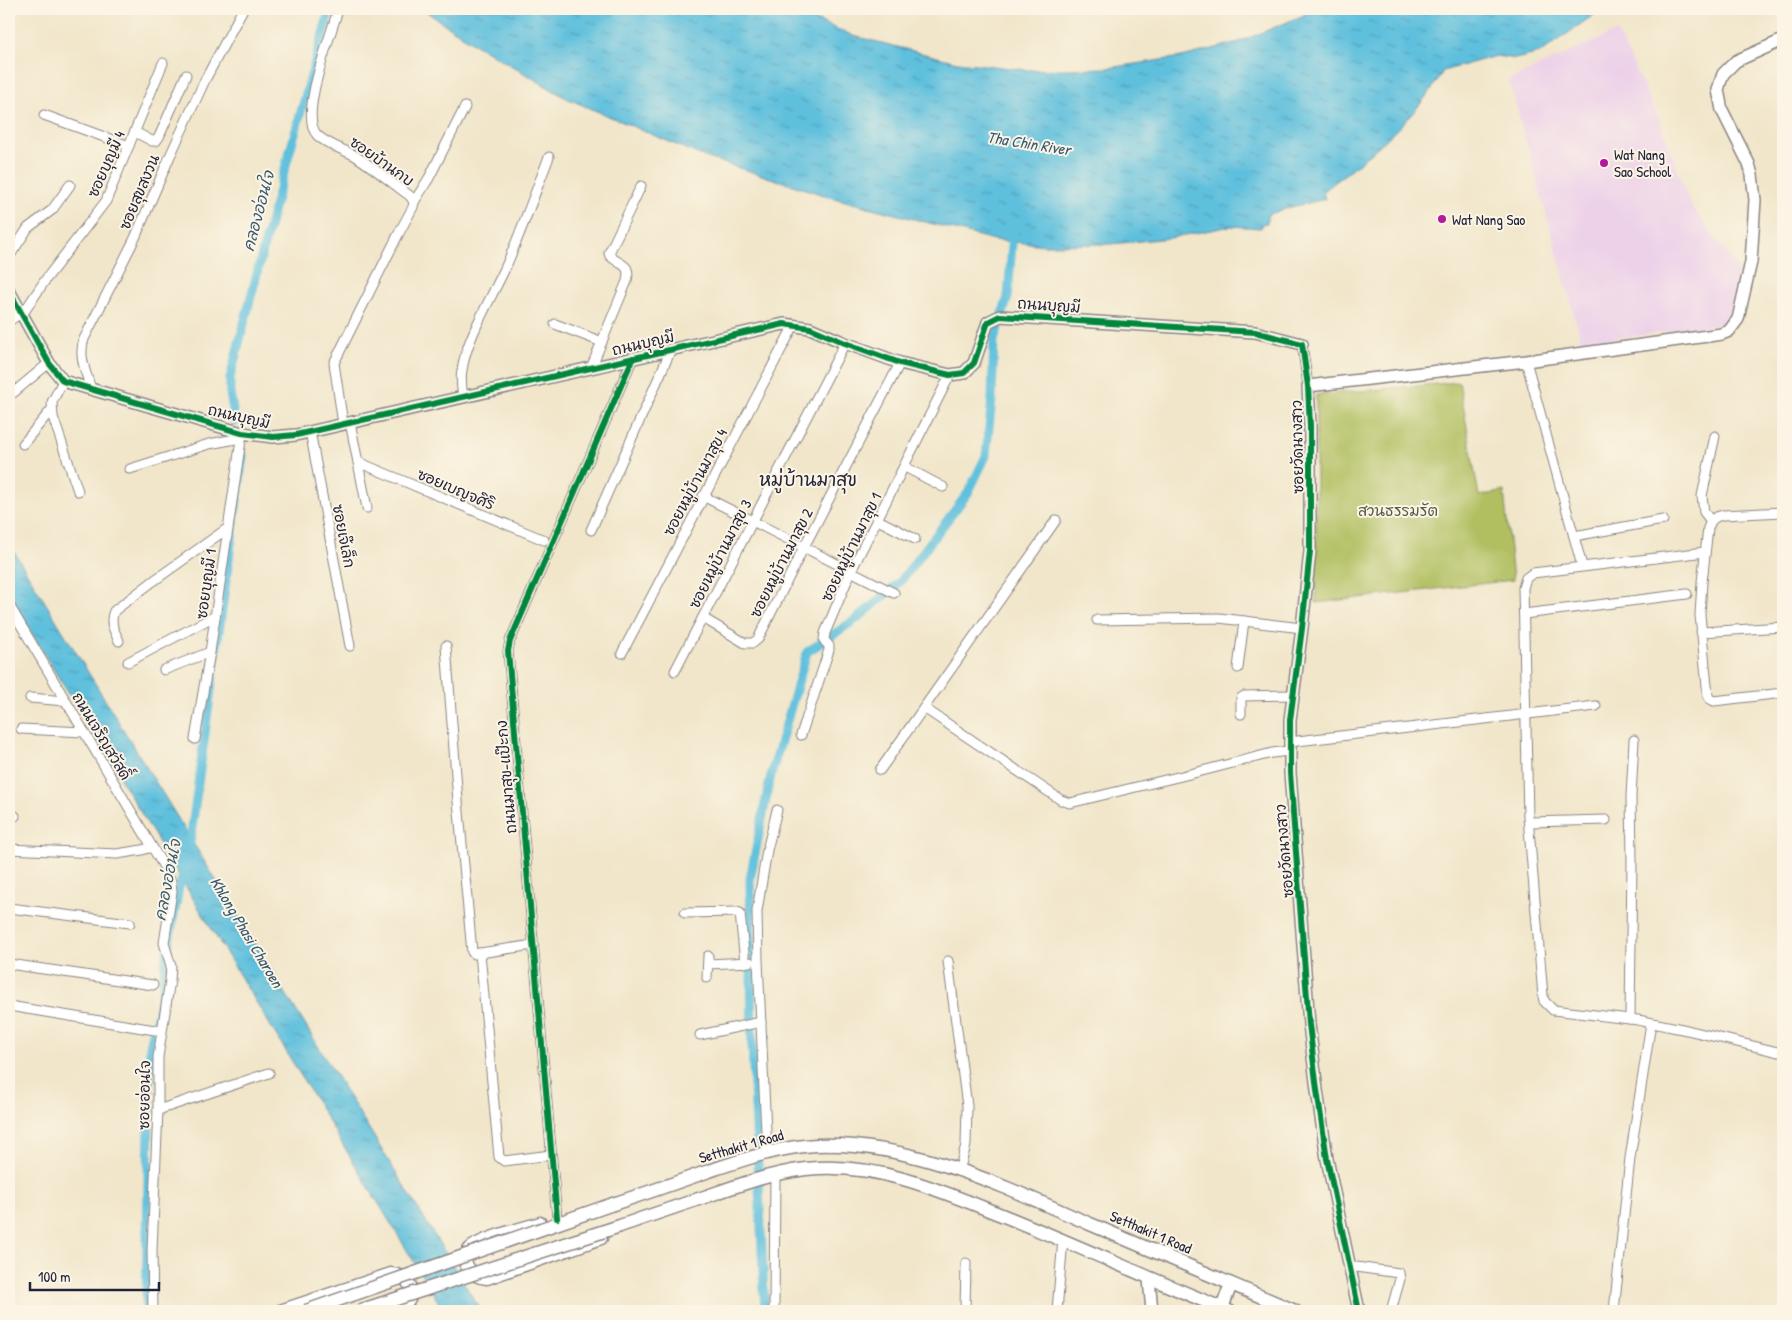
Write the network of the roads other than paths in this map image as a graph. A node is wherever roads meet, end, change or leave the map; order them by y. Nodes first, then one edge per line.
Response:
1 (244, 9) edge
2 (338, 9) edge
3 (1783, 40) edge
4 (164, 63) dead end
5 (186, 75) dead end
6 (465, 107) dead end
7 (44, 115) dead end
8 (135, 132) junction
9 (129, 146) junction
10 (549, 157) dead end
11 (70, 185) dead end
12 (641, 186) dead end
13 (414, 202) junction
14 (9, 257) edge
15 (9, 291) edge
16 (22, 314) junction
17 (9, 321) edge
18 (555, 324) dead end
19 (794, 325) junction
20 (602, 342) junction
21 (845, 343) junction
22 (1302, 344) joint
23 (670, 350) junction
24 (633, 358) junction
25 (1526, 361) junction
26 (49, 363) junction
27 (900, 363) junction
28 (591, 368) junction
29 (950, 375) junction
30 (63, 381) junction
31 (1308, 386) junction
32 (91, 389) junction
33 (13, 393) dead end
34 (463, 396) junction
35 (52, 409) junction
36 (346, 423) junction
37 (310, 431) junction
38 (242, 436) junction
39 (1715, 436) dead end
40 (23, 444) dead end
41 (358, 462) junction
42 (905, 467) junction
43 (130, 469) dead end
44 (943, 487) dead end
45 (78, 491) dead end
46 (703, 496) junction
47 (367, 508) dead end
48 (1783, 512) edge
49 (878, 520) junction
50 (1056, 520) dead end
51 (1663, 520) dead end
52 (753, 521) junction
53 (1711, 521) junction
54 (228, 528) junction
55 (591, 530) dead end
56 (1574, 536) junction
57 (915, 539) dead end
58 (544, 540) dead end
59 (804, 547) junction
60 (1705, 552) junction
61 (1582, 566) junction
62 (851, 571) junction
63 (894, 593) dead end
64 (1687, 594) dead end
65 (9, 605) edge
66 (1524, 614) junction
67 (215, 616) junction
68 (703, 618) junction
69 (1097, 620) dead end
70 (1244, 621) junction
71 (1783, 627) edge
72 (1302, 628) junction
73 (1702, 632) junction
74 (119, 641) dead end
75 (350, 646) dead end
76 (446, 646) dead end
77 (210, 652) junction
78 (622, 653) dead end
79 (128, 662) dead end
80 (1238, 668) dead end
81 (164, 670) dead end
82 (675, 671) dead end
83 (1783, 693) edge
84 (1294, 696) junction
85 (30, 698) dead end
86 (65, 701) junction
87 (1596, 706) dead end
88 (924, 708) junction
89 (1241, 714) dead end
90 (1526, 714) junction
91 (21, 729) dead end
92 (84, 732) junction
93 (801, 736) dead end
94 (195, 738) dead end
95 (1634, 740) dead end
96 (1289, 746) junction
97 (880, 770) dead end
98 (776, 810) dead end
99 (1606, 820) dead end
100 (1529, 822) junction
101 (152, 846) junction
102 (9, 849) edge
103 (171, 882) joint
104 (9, 908) edge
105 (685, 913) dead end
106 (130, 923) dead end
107 (533, 945) junction
108 (480, 953) junction
109 (758, 961) junction
110 (948, 961) dead end
111 (745, 963) junction
112 (9, 964) edge
113 (707, 978) dead end
114 (153, 985) dead end
115 (9, 1006) edge
116 (1630, 1019) junction
117 (761, 1022) junction
118 (1651, 1023) junction
119 (156, 1030) junction
120 (700, 1035) dead end
121 (1778, 1052) dead end
122 (270, 1073) dead end
123 (158, 1110) junction
124 (767, 1153) junction
125 (551, 1155) junction
126 (746, 1158) junction
127 (960, 1171) junction
128 (775, 1174) junction
129 (753, 1180) junction
130 (557, 1218) junction
131 (1063, 1239) junction
132 (966, 1263) dead end
133 (1349, 1266) junction
134 (1149, 1279) junction
135 (1232, 1284) junction
136 (1225, 1310) edge
137 (153, 1311) edge
138 (280, 1311) edge
139 (306, 1311) edge
140 (359, 1311) edge
141 (386, 1311) edge
142 (774, 1311) edge
143 (965, 1311) edge
144 (1057, 1311) edge
145 (1152, 1311) edge
146 (1295, 1311) edge
147 (1359, 1311) edge
148 (1391, 1311) edge
149 (1614, 1311) edge

1 - 32 street, ซอยสุขสงวน
2 - 13 street, ซอยบ้านกบ
3 - 25 street
4 - 8 street, ซอยบุญมี 4
5 - 8 street
6 - 13 street
7 - 9 street
8 - 9 street, ซอยบุญมี 4
9 - 16 street, ซอยบุญมี 4
10 - 34 street
11 - 14 street
12 - 20 street
13 - 36 street, ซอยบ้านกบ
15 - 16 street
16 - 17 street
16 - 26 street
18 - 20 street
19 - 21 street, ถนนบุญมี
19 - 23 street, ถนนบุญมี
19 - 46 street, ซอยหมู่บ้านมาสุข 4
20 - 28 street
21 - 27 street, ถนนบุญมี
21 - 52 street, ซอยหมู่บ้านมาสุข 3
22 - 29 street, ถนนบุญมี
22 - 31 street
23 - 24 street, ถนนบุญมี
23 - 55 street
24 - 28 street, ถนนบุญมี
24 - 107 street, ถนนมาสุข-แป๊ะกง
25 - 31 street
25 - 56 street
26 - 30 street
26 - 33 street
27 - 29 street, ถนนบุญมี
27 - 59 street, ซอยหมู่บ้านมาสุข 2
28 - 34 street, ถนนบุญมี
29 - 42 street, ซอยหมู่บ้านมาสุข 1
30 - 32 street, ถนนบุญมี
30 - 35 street
31 - 72 street, ซอยวัดนางสาว
32 - 38 street, ถนนบุญมี
34 - 36 street, ถนนบุญมี
35 - 40 street
35 - 45 street
36 - 37 street, ถนนบุญมี
36 - 41 street
37 - 38 street, ถนนบุญมี
37 - 75 street, ซอยเจ๊เล็ก
38 - 43 street
38 - 54 street, ซอยบุญมี 1
39 - 53 street
41 - 47 street
41 - 58 street, ซอยเบญจศิริ
42 - 44 street
42 - 49 street, ซอยหมู่บ้านมาสุข 1
46 - 52 street
46 - 78 street, ซอยหมู่บ้านมาสุข 4
48 - 53 street
49 - 57 street
49 - 62 street, ซอยหมู่บ้านมาสุข 1
50 - 88 street
51 - 56 street
52 - 59 street
52 - 68 street, ซอยหมู่บ้านมาสุข 3
53 - 60 street
54 - 67 street, ซอยบุญมี 1
54 - 74 street
56 - 61 street
59 - 62 street
59 - 68 street, ซอยหมู่บ้านมาสุข 2
60 - 61 street
60 - 73 street
61 - 66 street
62 - 63 street
62 - 93 street, ซอยหมู่บ้านมาสุข 1
64 - 66 street
65 - 86 street, ถนนเจริญสวัสดิ์
66 - 90 street
67 - 77 street, ซอยบุญมี 1
67 - 79 street
68 - 82 street, ซอยหมู่บ้านมาสุข 3
69 - 70 street
70 - 72 street
70 - 80 street
71 - 73 street
72 - 84 street, ซอยวัดนางสาว
73 - 83 street
76 - 108 street
77 - 81 street
77 - 94 street, ซอยบุญมี 1
84 - 89 street
84 - 96 street, ซอยวัดนางสาว
85 - 86 street
86 - 92 street, ถนนเจริญสวัสดิ์
87 - 90 street
88 - 96 street
88 - 97 street
90 - 96 street
90 - 100 street
91 - 92 street
92 - 101 street, ถนนเจริญสวัสดิ์
95 - 116 street
96 - 133 street, ซอยวัดนางสาว
98 - 109 street
99 - 100 street
100 - 116 street
101 - 102 street
101 - 103 street, ถนนเจริญสวัสดิ์
103 - 119 street, ซอยอ่อนใจ
104 - 106 street
105 - 111 street
107 - 108 street
107 - 125 street, ถนนมาสุข-แป๊ะกง
108 - 125 street
109 - 111 street
109 - 117 street
110 - 127 street
111 - 113 street
112 - 114 street
115 - 119 street
116 - 118 street
117 - 120 street
117 - 124 street
118 - 121 street
118 - 149 street
119 - 123 street, ซอยอ่อนใจ
122 - 123 street
123 - 137 street, ซอยอ่อนใจ
124 - 126 main road, Setthakit 1 Road
124 - 127 main road, Setthakit 1 Road
125 - 130 street, ถนนมาสุข-แป๊ะกง
126 - 130 main road
126 - 139 main road, Setthakit 1 Road, bridge
127 - 135 main road, Setthakit 1 Road
128 - 129 main road
128 - 131 main road
128 - 142 street
129 - 130 main road
129 - 140 main road, bridge
131 - 134 main road
131 - 144 street
132 - 143 street
133 - 147 street, ซอยวัดนางสาว
133 - 148 street
134 - 136 main road
134 - 145 street
135 - 136 main road
135 - 146 main road, Setthakit 1 Road
138 - 141 main road

